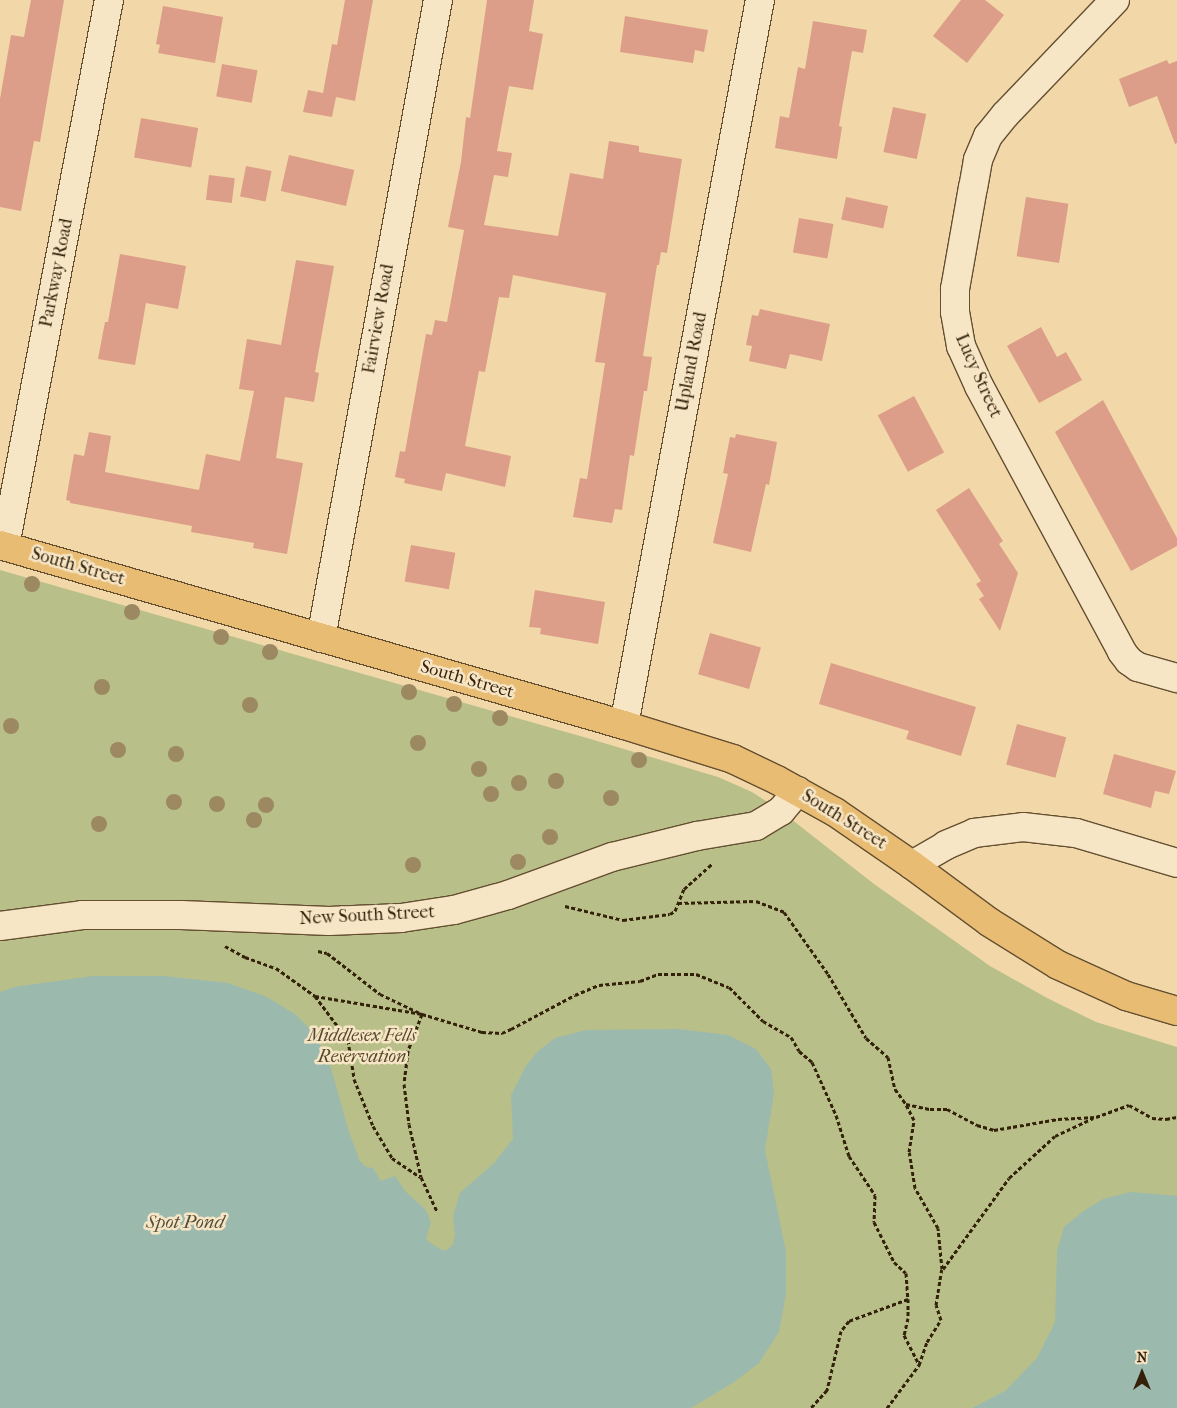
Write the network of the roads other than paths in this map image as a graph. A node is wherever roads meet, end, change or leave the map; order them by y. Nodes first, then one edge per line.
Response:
1 (109, 0) edge
2 (438, 0) edge
3 (760, 0) edge
4 (1115, 0) edge
5 (2, 546) edge
6 (321, 638) junction
7 (1177, 678) edge
8 (624, 725) junction
9 (798, 791) junction
10 (1177, 863) edge
11 (912, 865) junction
12 (0, 926) edge
13 (1177, 1011) edge

1 - 5 street, Parkway Road
2 - 6 street, Fairview Road
3 - 8 street, Upland Road
4 - 7 street, Lucy Street
5 - 6 main road, South Street
6 - 8 main road, South Street
8 - 9 main road, South Street
9 - 11 main road, South Street
9 - 12 street, New South Street
10 - 11 street
11 - 13 main road, South Street

